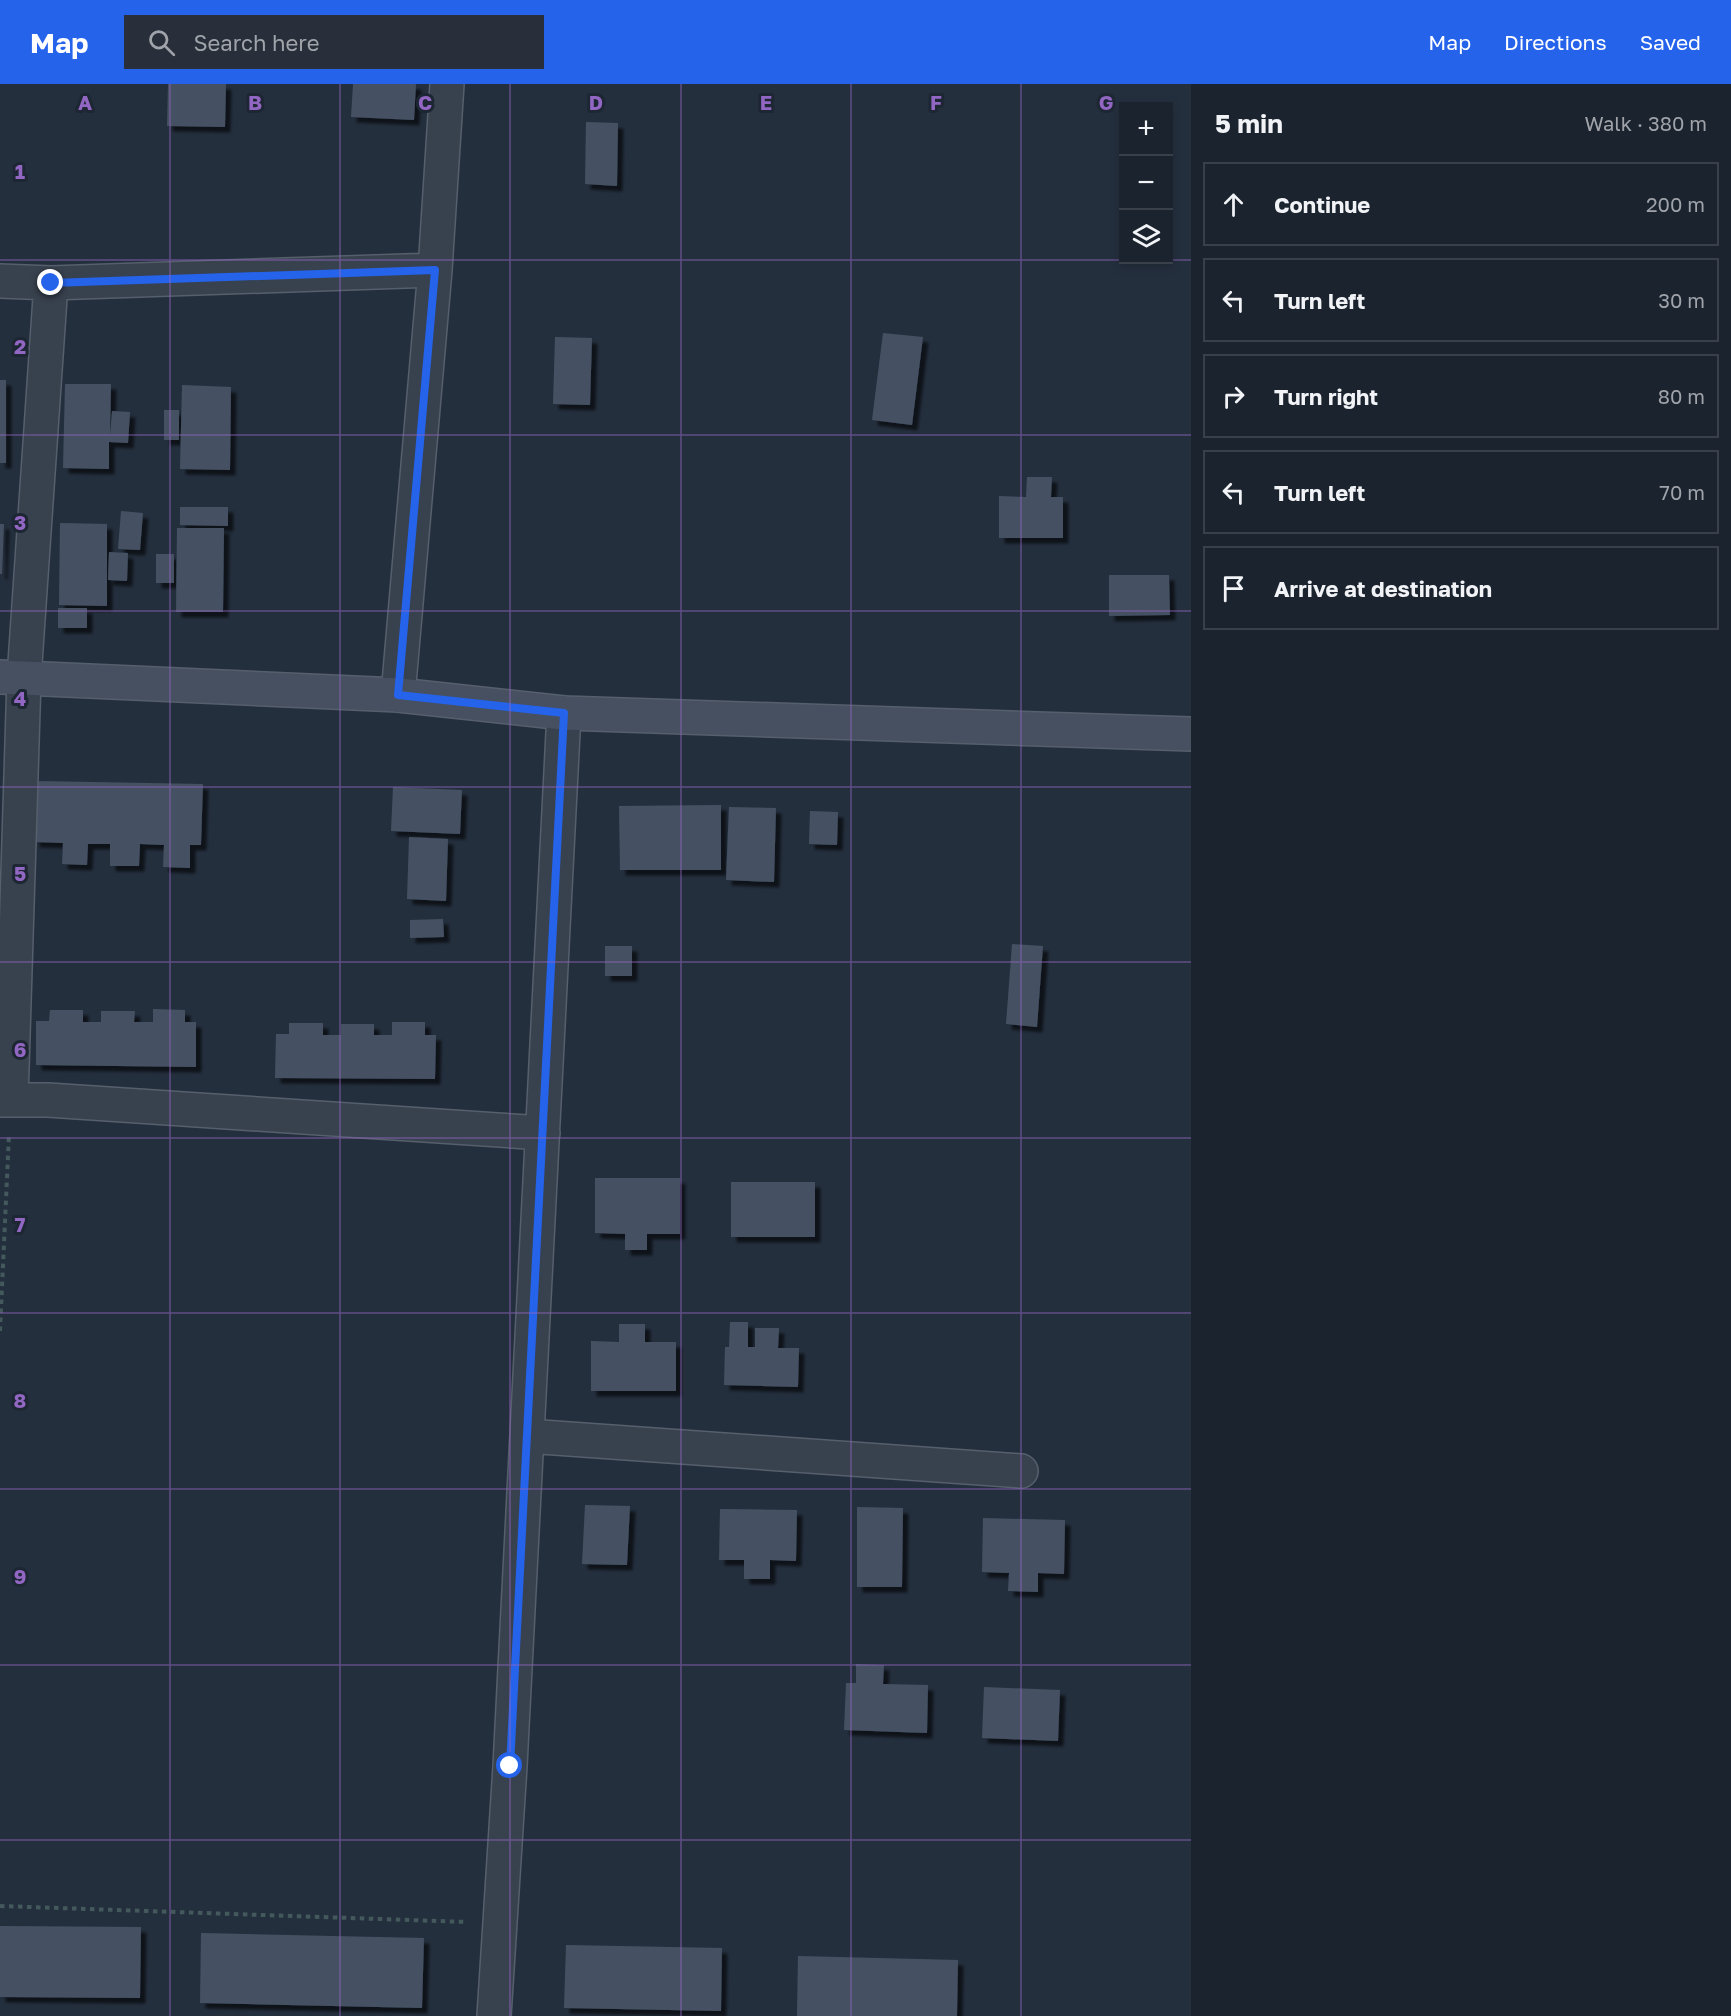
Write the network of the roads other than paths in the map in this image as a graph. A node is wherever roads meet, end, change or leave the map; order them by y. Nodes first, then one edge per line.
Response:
1 (447, 84) edge
2 (435, 270) junction
3 (0, 280) edge
4 (51, 283) junction
5 (12, 678) edge
6 (398, 695) junction
7 (564, 713) junction
8 (1191, 734) edge
9 (5, 1100) edge
10 (543, 1133) junction
11 (527, 1436) junction
12 (1021, 1471) dead end
13 (494, 2016) edge

1 - 2 street
2 - 4 street
2 - 6 street
3 - 4 street
4 - 5 street
5 - 6 street
5 - 9 street
6 - 7 street
7 - 8 street
7 - 10 street
9 - 10 street
10 - 11 street
11 - 12 street
11 - 13 street

